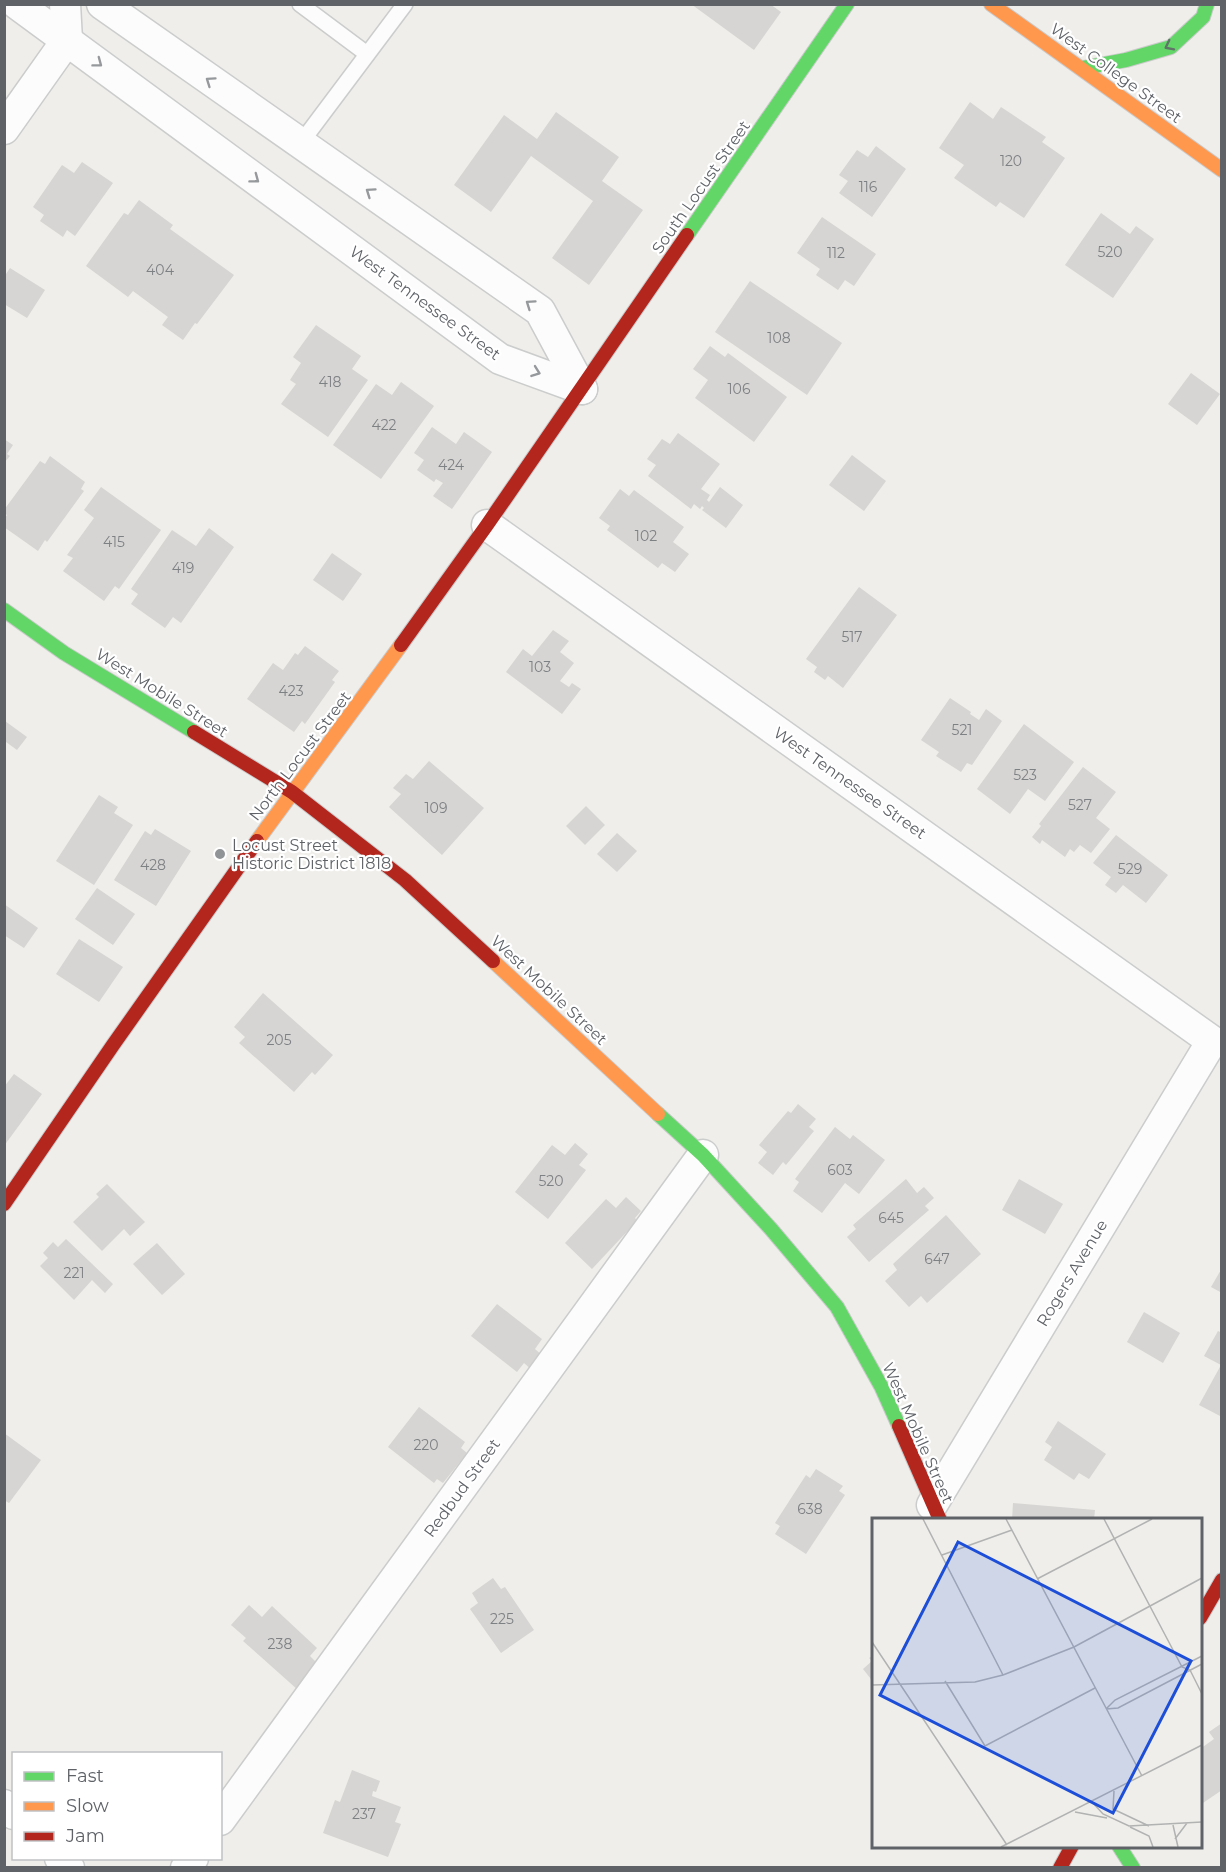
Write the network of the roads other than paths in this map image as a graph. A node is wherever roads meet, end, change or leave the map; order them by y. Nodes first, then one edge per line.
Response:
1 (17, 4) edge
2 (65, 4) edge
3 (102, 4) edge
4 (300, 4) edge
5 (405, 4) edge
6 (847, 4) edge
7 (992, 4) edge
8 (1207, 4) edge
9 (68, 40) junction
10 (367, 54) junction
11 (1083, 68) junction
12 (4, 129) edge
13 (300, 144) junction
14 (1221, 170) edge
15 (582, 389) junction
16 (487, 525) junction
17 (4, 610) edge
18 (292, 792) junction
19 (1212, 1041) joint
20 (703, 1155) junction
21 (4, 1204) edge
22 (936, 1512) edge
23 (1221, 1580) edge
24 (1202, 1614) edge
25 (222, 1817) edge
26 (1071, 1848) edge
27 (1120, 1848) edge
28 (1060, 1868) edge
29 (1133, 1868) edge

1 - 9 street, West Tennessee Street
2 - 9 street
13 -> 3 street
4 - 10 lane
5 - 10 lane
6 - 15 street, South Locust Street
7 - 11 street, West College Street
8 -> 11 street
9 - 12 street
9 -> 15 street, West Tennessee Street
10 - 13 lane
11 - 14 street, West College Street
15 -> 13 street
15 - 16 street, North Locust Street
16 - 18 street, North Locust Street
16 - 19 street, West Tennessee Street
17 - 18 street, West Mobile Street
18 - 20 street, West Mobile Street
18 - 21 street, North Locust Street
19 - 22 street, Rogers Avenue
20 - 22 street, West Mobile Street
20 - 25 street, Redbud Street
23 - 24 street
26 - 28 street
27 - 29 street

